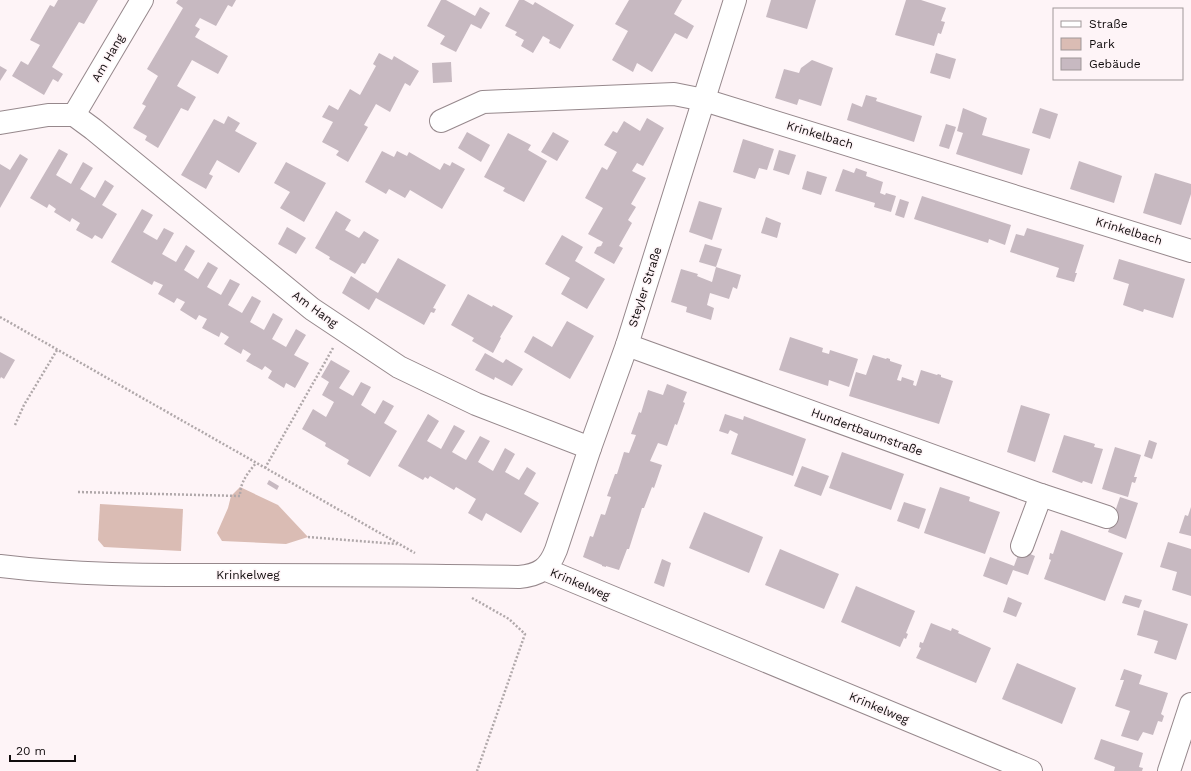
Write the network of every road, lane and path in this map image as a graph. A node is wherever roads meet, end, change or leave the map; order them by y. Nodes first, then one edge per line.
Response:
1 (142, 0) edge
2 (735, 0) edge
3 (704, 100) junction
4 (74, 115) junction
5 (441, 121) dead end
6 (0, 122) edge
7 (1191, 251) edge
8 (0, 317) edge
9 (343, 330) junction
10 (627, 345) junction
11 (57, 350) junction
12 (15, 425) dead end
13 (590, 448) junction
14 (256, 463) junction
15 (265, 468) junction
16 (78, 492) dead end
17 (1041, 495) junction
18 (1108, 517) dead end
19 (308, 537) dead end
20 (400, 545) junction
21 (1022, 546) dead end
22 (0, 566) edge
23 (544, 569) junction
24 (430, 575) junction
25 (469, 597) dead end
26 (1191, 704) edge
27 (477, 771) edge
28 (1031, 771) edge
29 (1169, 771) edge

1 - 4 street, Am Hang
2 - 3 street, Steyler Straße
3 - 5 street, Krinkelbach
3 - 7 street, Krinkelbach
3 - 10 street, Steyler Straße
4 - 6 street
4 - 9 street, Am Hang
8 - 11 path
9 - 13 street, Am Hang
9 - 15 path
10 - 13 street, Steyler Straße
10 - 17 street, Hundertbaumstraße
11 - 12 path
11 - 14 path
13 - 23 street, Steyler Straße
14 - 15 path
14 - 16 path
15 - 20 path
17 - 18 street, Hundertbaumstraße
17 - 21 street
19 - 20 path
20 - 24 path
22 - 24 street, Krinkelweg
23 - 24 street, Krinkelweg
23 - 28 street, Krinkelweg
25 - 27 path
26 - 29 street

